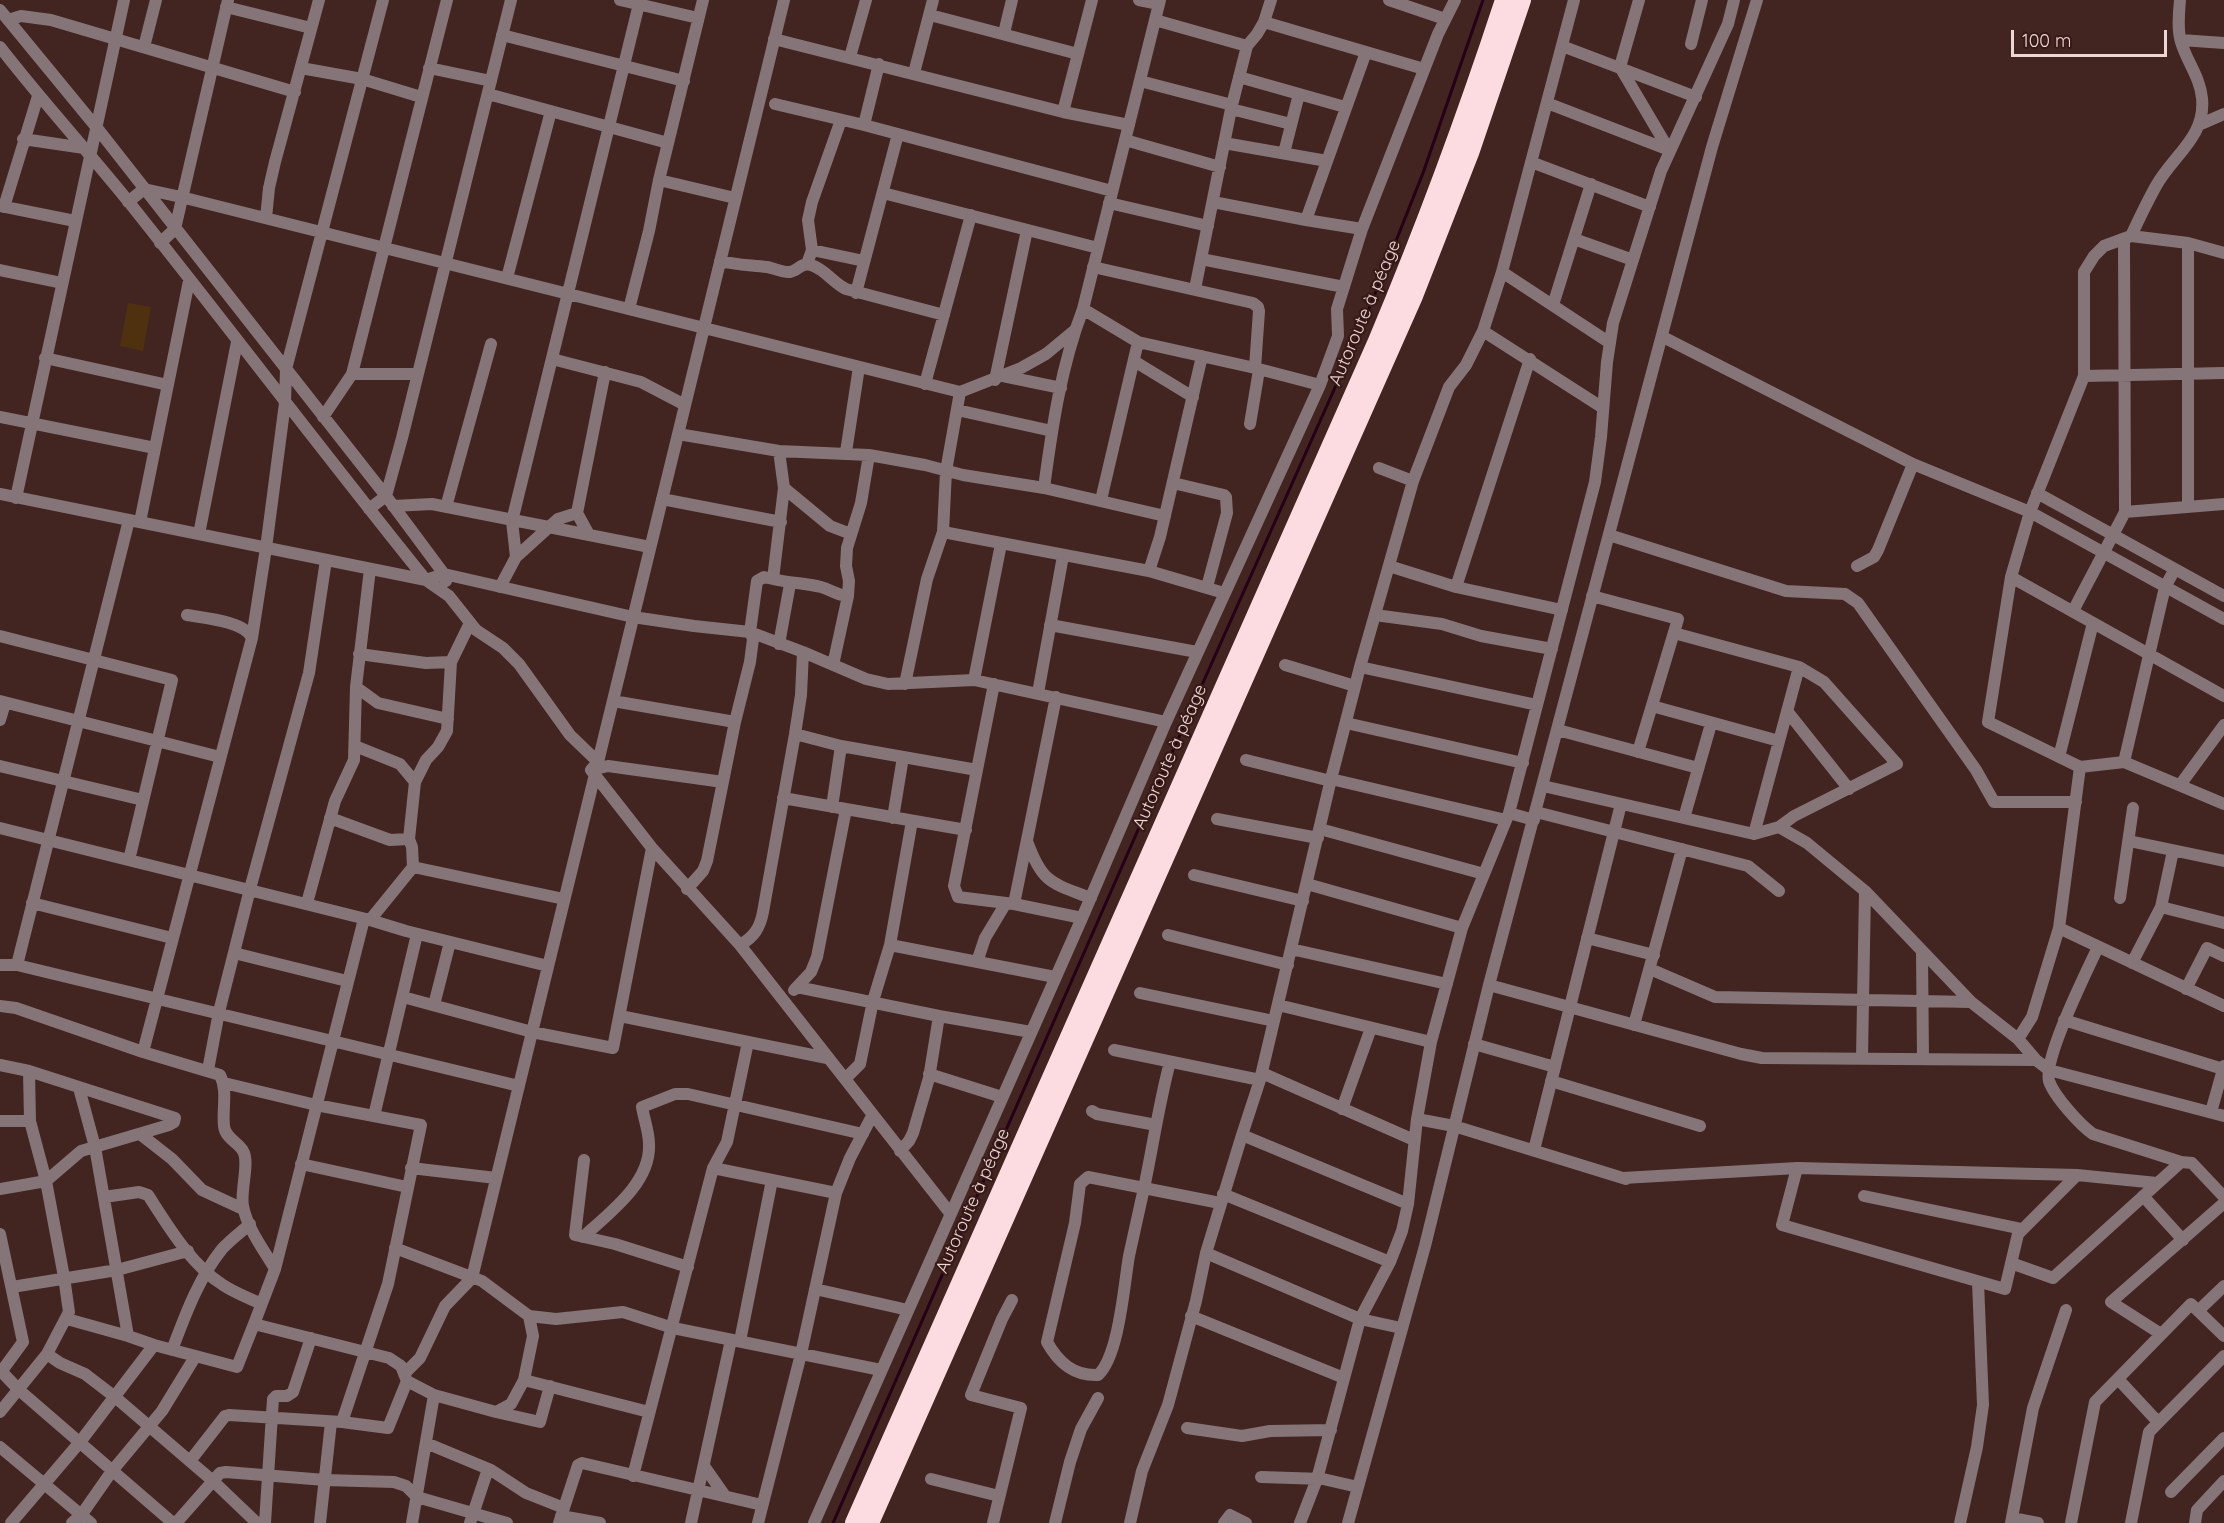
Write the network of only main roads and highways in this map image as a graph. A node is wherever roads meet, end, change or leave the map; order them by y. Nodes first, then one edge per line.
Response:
1 (1503, 0) edge
2 (1522, 0) edge
3 (854, 1523) edge
4 (870, 1523) edge

1 - 3 highway, Autoroute à péage
2 - 4 highway

